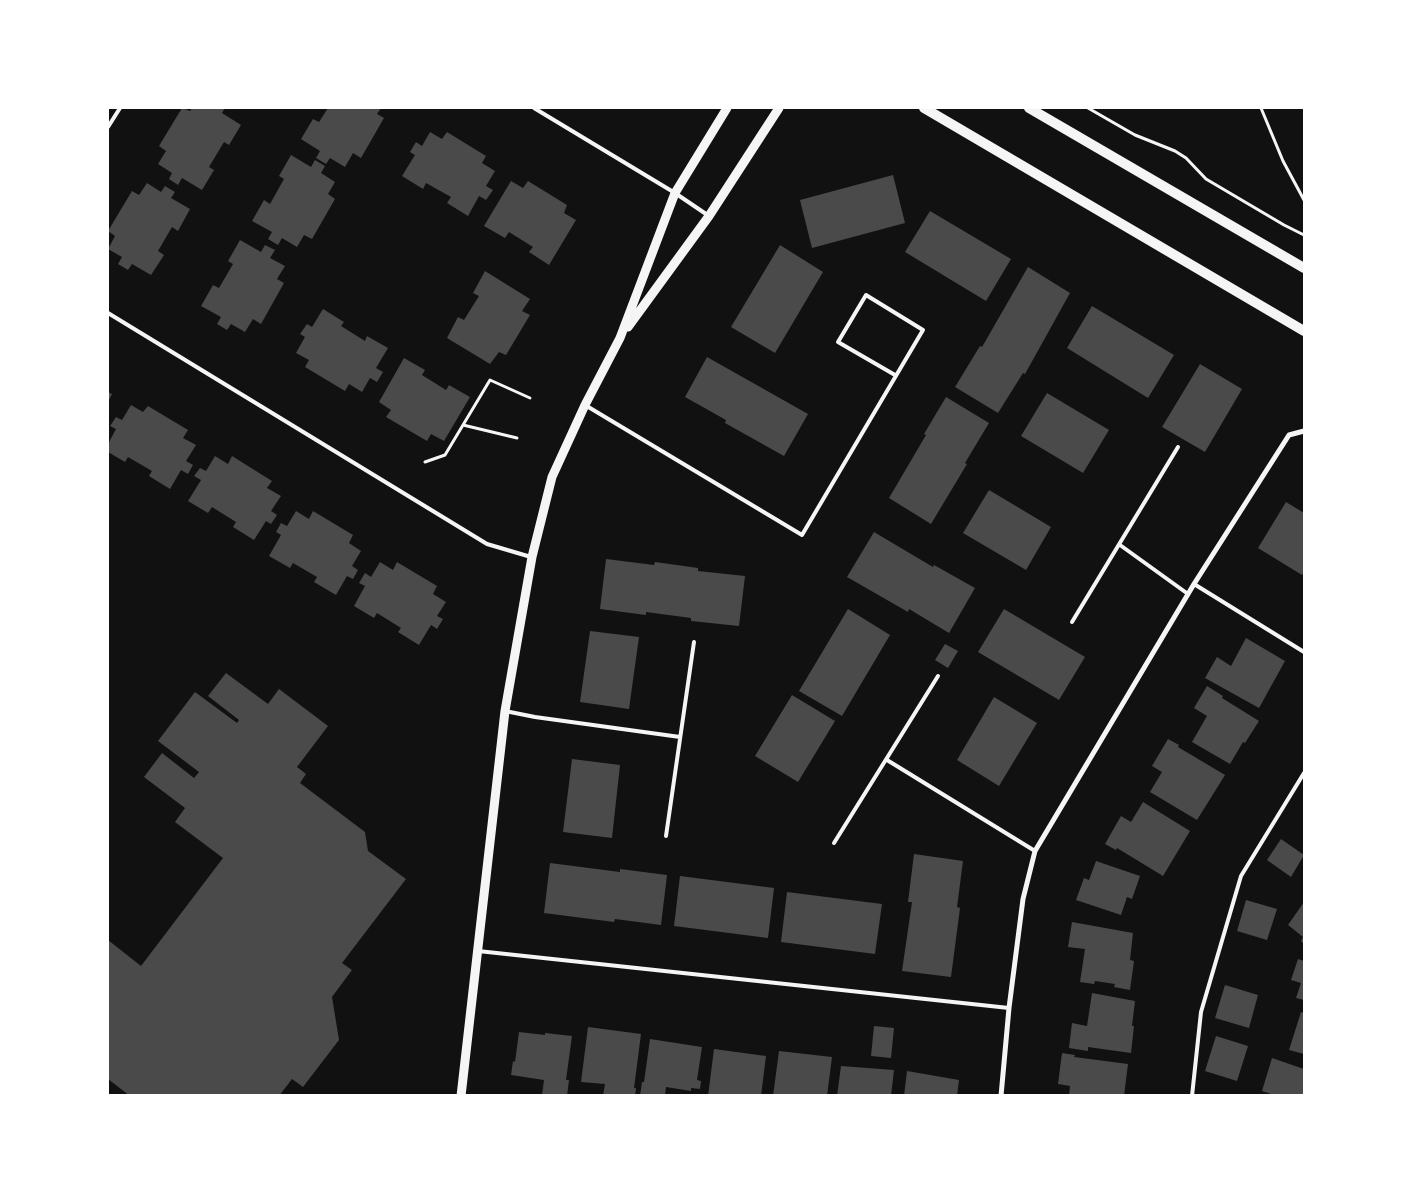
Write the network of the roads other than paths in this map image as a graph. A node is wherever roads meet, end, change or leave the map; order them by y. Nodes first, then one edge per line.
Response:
1 (120, 108) edge
2 (534, 108) edge
3 (726, 108) edge
4 (779, 108) edge
5 (924, 108) edge
6 (1029, 108) edge
7 (108, 127) edge
8 (675, 193) junction
9 (708, 216) junction
10 (1304, 268) edge
11 (108, 313) edge
12 (1304, 331) edge
13 (620, 338) junction
14 (896, 375) junction
15 (584, 405) junction
16 (1304, 431) edge
17 (1178, 447) dead end
18 (1120, 545) junction
19 (532, 557) junction
20 (1194, 584) junction
21 (1188, 594) junction
22 (1072, 622) dead end
23 (694, 642) dead end
24 (1304, 652) edge
25 (938, 676) dead end
26 (505, 711) junction
27 (680, 737) junction
28 (887, 760) junction
29 (1304, 773) edge
30 (666, 836) dead end
31 (834, 844) dead end
32 (1035, 851) junction
33 (478, 951) junction
34 (1010, 1008) junction
35 (461, 1096) edge
36 (1001, 1096) edge
37 (1192, 1096) edge

1 - 7 lane
2 - 8 lane
3 - 8 street
4 - 9 street
5 - 12 main road
6 - 10 main road
8 - 9 lane
8 - 13 street
9 - 13 street
11 - 19 lane
13 - 15 street
14 - 14 lane
14 - 15 lane
15 - 19 street
16 - 20 street
17 - 18 lane
18 - 21 lane
18 - 22 lane
19 - 26 street
20 - 21 street
20 - 24 lane
21 - 32 street
23 - 27 lane
25 - 28 lane
26 - 27 lane
26 - 33 street
27 - 30 lane
28 - 31 lane
28 - 32 lane
29 - 37 lane
32 - 34 street
33 - 34 lane
33 - 35 street
34 - 36 street

